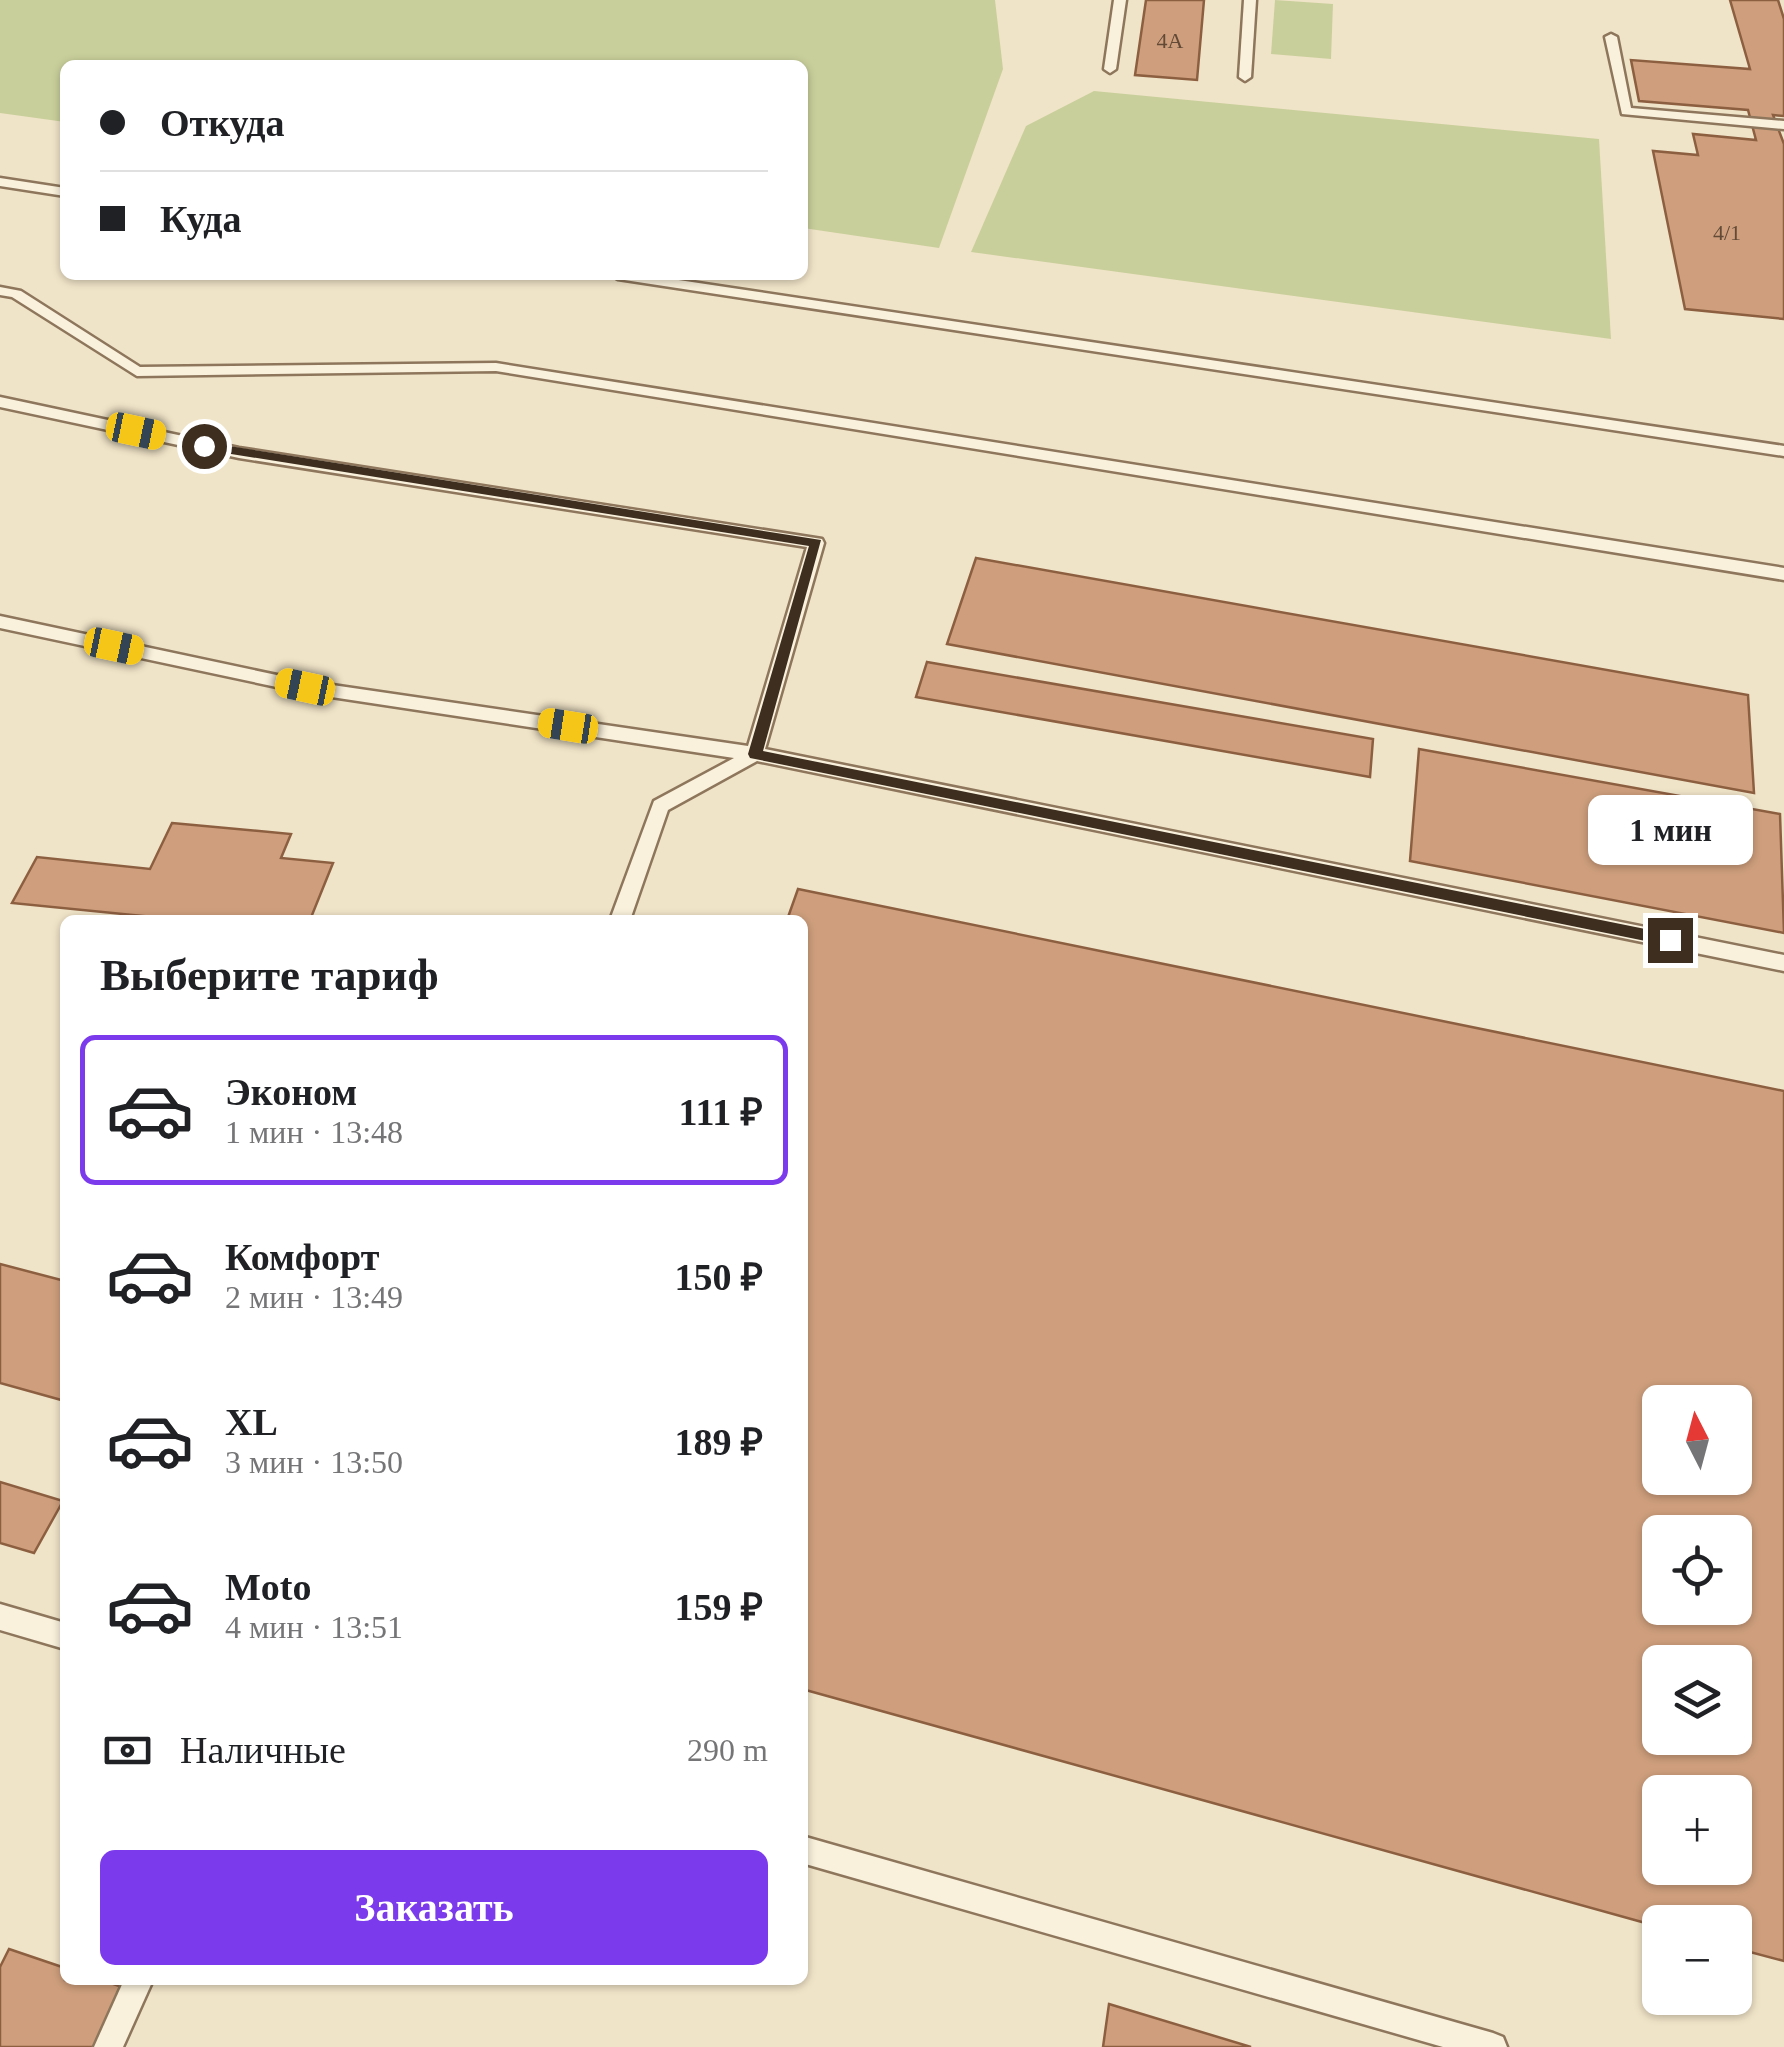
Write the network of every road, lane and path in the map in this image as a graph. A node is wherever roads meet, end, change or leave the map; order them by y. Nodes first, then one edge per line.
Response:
1 (1120, 0) edge
2 (1250, 0) edge
3 (1611, 37) dead end
4 (1110, 69) dead end
5 (1245, 77) dead end
6 (1784, 125) edge
7 (0, 182) edge
8 (60, 191) edge
9 (651, 280) edge
10 (0, 291) edge
11 (0, 402) edge
12 (1784, 450) edge
13 (1784, 574) edge
14 (0, 622) edge
15 (755, 754) junction
16 (622, 915) edge
17 (1784, 963) edge
18 (0, 1617) edge
19 (60, 1635) edge
20 (808, 1851) edge
21 (137, 1985) edge
22 (108, 2047) edge
23 (1494, 2047) edge

1 - 4 lane
2 - 5 lane
3 - 6 lane
7 - 8 lane
9 - 12 lane
10 - 13 lane
11 - 15 lane
14 - 15 lane
15 - 16 lane
15 - 17 lane
18 - 19 lane
20 - 23 lane
21 - 22 lane

